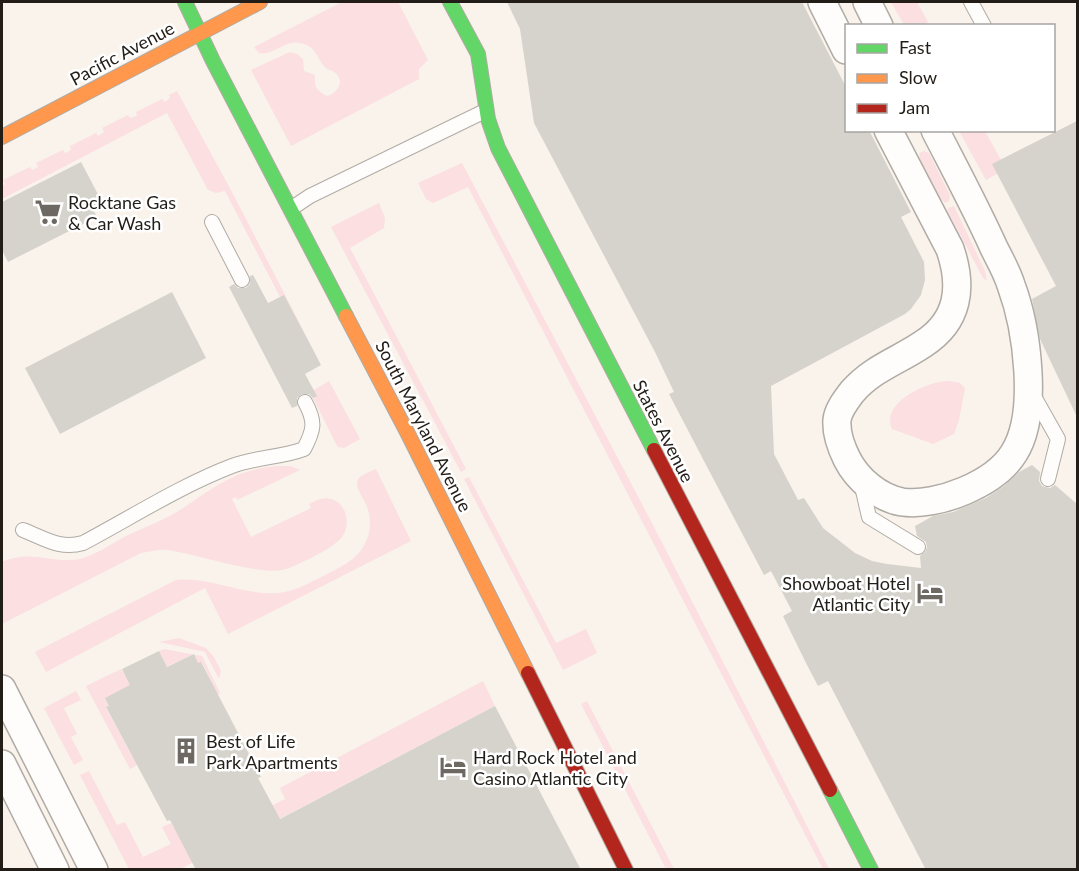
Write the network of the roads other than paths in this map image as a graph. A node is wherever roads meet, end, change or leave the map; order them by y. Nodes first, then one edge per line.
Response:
1 (185, 2) edge
2 (260, 2) edge
3 (450, 2) edge
4 (822, 2) edge
5 (867, 2) edge
6 (971, 2) edge
7 (878, 24) edge
8 (983, 24) edge
9 (200, 32) junction
10 (845, 48) edge
11 (486, 110) junction
12 (889, 132) edge
13 (936, 132) edge
14 (2, 137) edge
15 (292, 208) junction
16 (212, 222) dead end
17 (242, 280) dead end
18 (1028, 387) junction
19 (305, 402) dead end
20 (1048, 478) dead end
21 (861, 480) junction
22 (23, 530) dead end
23 (918, 547) dead end
24 (2, 689) edge
25 (2, 764) edge
26 (55, 870) edge
27 (94, 870) edge
28 (627, 870) edge
29 (871, 870) edge

1 - 9 street, South Maryland Avenue
2 - 9 street, Pacific Avenue
3 - 11 street, States Avenue
4 - 10 street
5 - 7 street
6 - 8 lane
9 - 14 street, Pacific Avenue
9 - 15 street, South Maryland Avenue
11 - 15 lane
11 - 29 street, States Avenue
12 - 21 street
13 - 18 street
15 - 28 street, South Maryland Avenue
16 - 17 lane
18 - 20 lane
18 - 21 street
19 - 22 lane
21 - 23 lane
24 - 27 street
25 - 26 street

